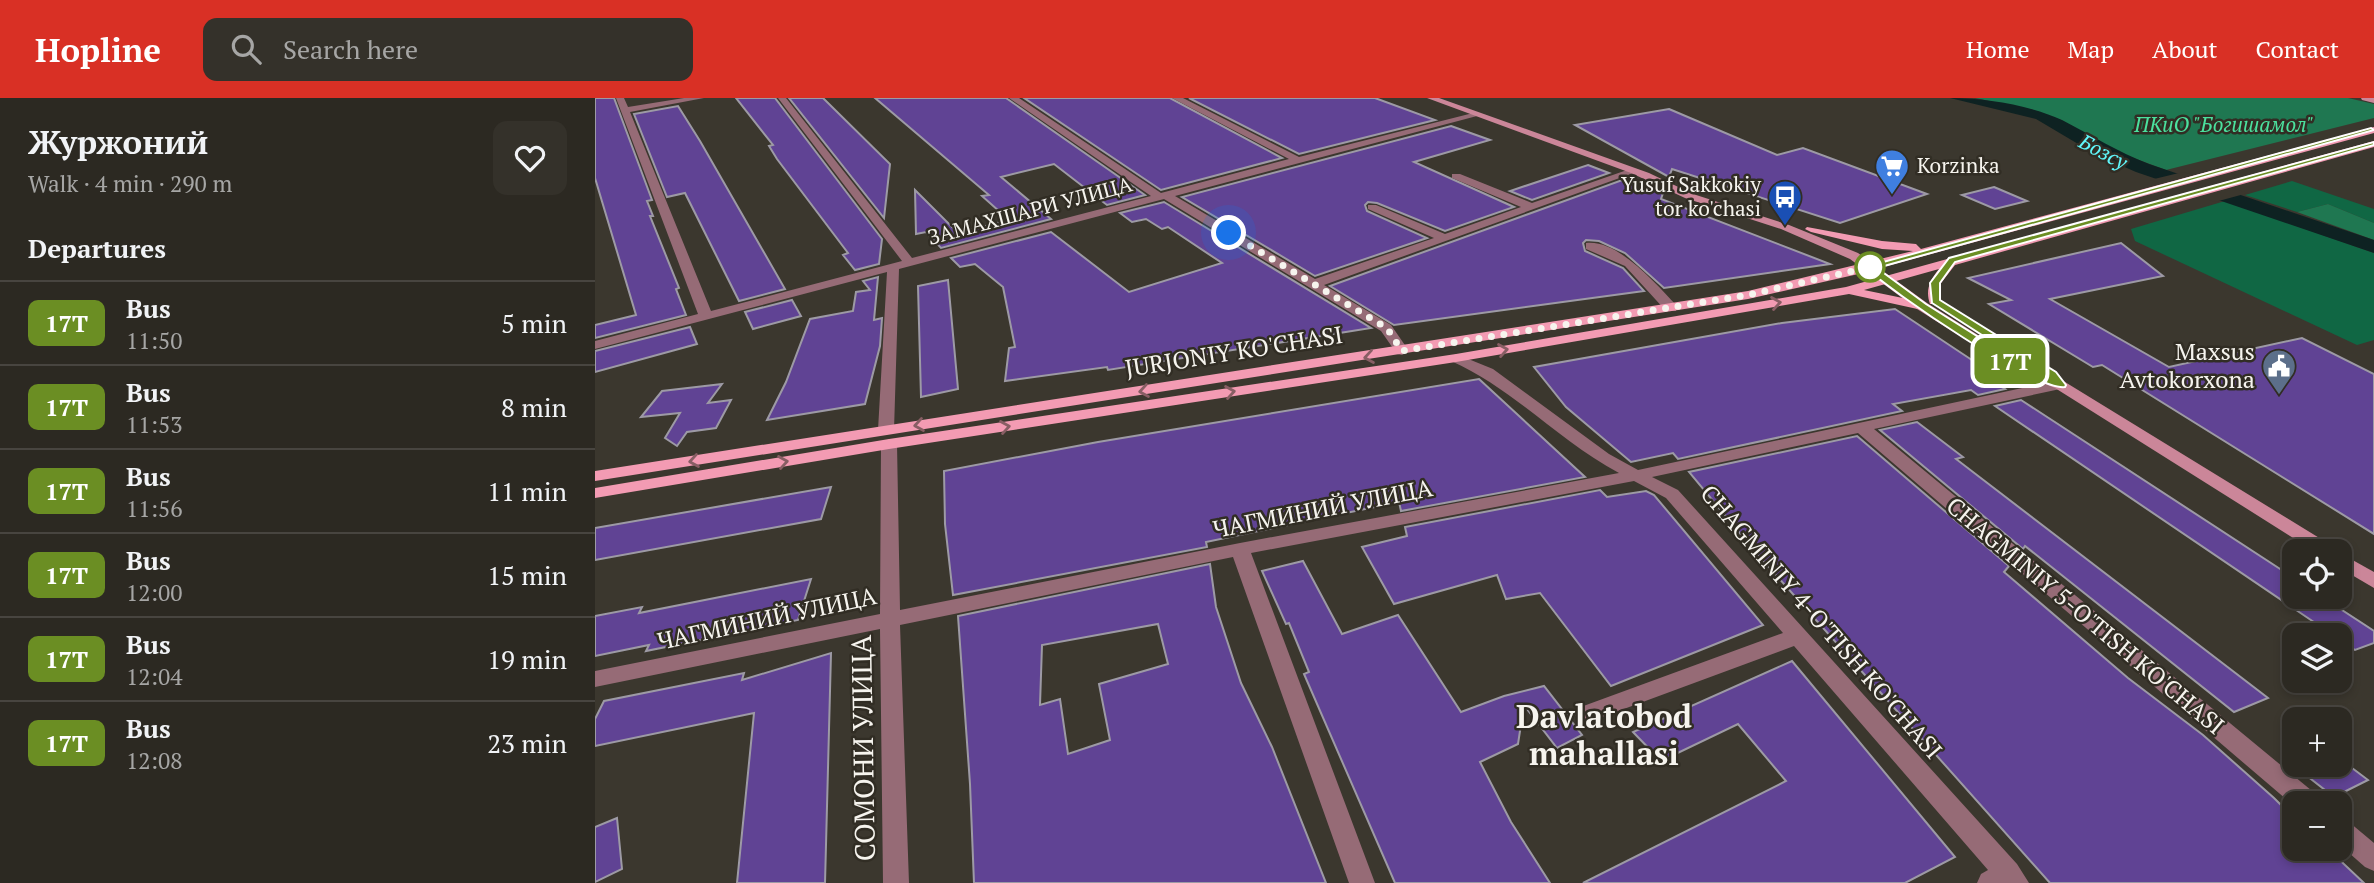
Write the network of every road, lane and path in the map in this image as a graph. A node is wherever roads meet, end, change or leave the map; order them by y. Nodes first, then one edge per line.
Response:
1 (620, 98) edge
2 (700, 98) edge
3 (782, 98) edge
4 (1013, 98) edge
5 (1176, 98) edge
6 (1431, 98) edge
7 (2365, 98) edge
8 (2374, 100) edge
9 (625, 110) junction
10 (1474, 114) junction
11 (2374, 130) edge
12 (2374, 144) edge
13 (1298, 160) junction
14 (1634, 172) junction
15 (1456, 176) dead end
16 (1163, 196) junction
17 (1372, 207) dead end
18 (1531, 207) junction
19 (1811, 229) junction
20 (1444, 238) junction
21 (1590, 246) dead end
22 (1944, 246) junction
23 (1952, 260) junction
24 (910, 263) junction
25 (1876, 265) junction
26 (894, 267) junction
27 (1893, 277) junction
28 (1314, 284) junction
29 (1847, 291) junction
30 (1929, 303) junction
31 (1671, 308) junction
32 (706, 316) junction
33 (595, 345) edge
34 (1402, 351) junction
35 (1456, 358) junction
36 (2060, 385) junction
37 (1862, 428) junction
38 (888, 437) junction
39 (1637, 475) junction
40 (595, 477) edge
41 (595, 493) edge
42 (2308, 539) edge
43 (1240, 549) junction
44 (2352, 566) edge
45 (2374, 580) edge
46 (890, 619) junction
47 (1798, 636) junction
48 (595, 679) edge
49 (1586, 714) dead end
50 (2294, 791) edge
51 (2352, 840) edge
52 (2374, 859) edge
53 (2005, 880) edge
54 (896, 883) edge
55 (1361, 883) edge

1 - 9 street
2 - 9 street
3 - 24 street
4 - 16 street
5 - 13 street
6 - 10 main road
7 - 8 main road
9 - 32 street
10 - 13 street, ЗАМАХШАРИ УЛИЦА
10 - 14 main road
11 - 22 main road, JURJONIY KO'CHASI
12 - 23 main road, JURJONIY KO'CHASI
13 - 16 street, ЗАМАХШАРИ УЛИЦА
14 - 18 street
14 - 19 main road
14 - 25 main road
15 - 18 street
16 - 24 street, ЗАМАХШАРИ УЛИЦА
16 - 28 street
17 - 20 street
18 - 20 street
19 - 22 main road
19 - 25 main road
20 - 28 street
21 - 31 street
22 - 25 main road, JURJONIY KO'CHASI
23 - 27 main road, JURJONIY KO'CHASI
23 - 30 main road
24 - 26 street, ЗАМАХШАРИ УЛИЦА
25 - 27 main road
25 - 31 main road, JURJONIY KO'CHASI
26 - 32 street, ЗАМАХШАРИ УЛИЦА
26 - 38 street, СОМОНИ УЛИЦА
27 - 29 main road, JURJONIY KO'CHASI
27 - 30 main road
28 - 34 street
29 - 30 main road
35 -> 29 main road, JURJONIY KO'CHASI
30 - 36 main road
31 - 34 main road, JURJONIY KO'CHASI
32 - 33 street, ЗАМАХШАРИ УЛИЦА
34 -> 38 main road, JURJONIY KO'CHASI
38 -> 35 main road, JURJONIY KO'CHASI
35 - 39 street, CHAGMINIY 4-O'TISH KO'CHASI
36 - 37 street, ЧАГМИНИЙ УЛИЦА
36 - 42 main road
37 - 39 street, ЧАГМИНИЙ УЛИЦА
37 - 50 street, CHAGMINIY 5-O'TISH KO'CHASI
38 -> 40 main road, JURJONIY KO'CHASI
41 -> 38 main road, JURJONIY KO'CHASI
38 - 46 street, СОМОНИ УЛИЦА
39 - 43 street, ЧАГМИНИЙ УЛИЦА
39 - 47 street, CHAGMINIY 4-O'TISH KO'CHASI
43 - 46 street, ЧАГМИНИЙ УЛИЦА
43 - 55 street
44 - 45 main road
46 - 48 street, ЧАГМИНИЙ УЛИЦА
46 - 54 street, СОМОНИ УЛИЦА
47 - 49 street
47 - 53 street, CHAGMINIY 4-O'TISH KO'CHASI
51 - 52 street

